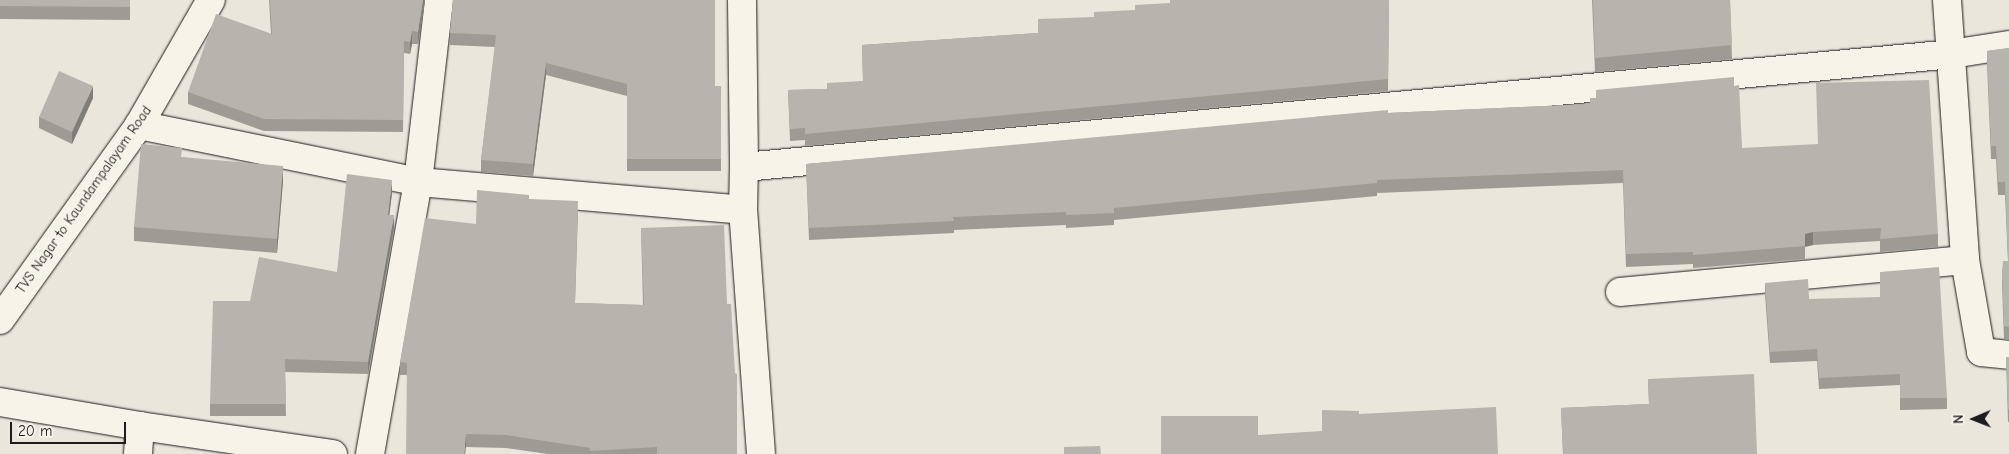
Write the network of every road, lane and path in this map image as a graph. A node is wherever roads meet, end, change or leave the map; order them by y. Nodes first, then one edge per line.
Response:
1 (211, 0) edge
2 (439, 0) edge
3 (742, 0) edge
4 (1947, 0) edge
5 (2009, 44) edge
6 (1952, 54) junction
7 (139, 125) junction
8 (744, 167) junction
9 (418, 182) junction
10 (743, 210) junction
11 (1965, 260) junction
12 (1620, 292) dead end
13 (4, 308) edge
14 (2009, 355) edge
15 (0, 402) edge
16 (140, 426) junction
17 (138, 454) edge
18 (333, 454) edge
19 (370, 454) edge
20 (761, 454) edge

1 - 7 street, TVS Nagar to Kaundampalayam Road
2 - 9 street
3 - 8 street
4 - 6 street
5 - 6 street
6 - 8 street
6 - 11 street
7 - 9 street
7 - 13 street, TVS Nagar to Kaundampalayam Road
8 - 10 street
9 - 10 street
9 - 19 street
10 - 20 street
11 - 12 street
11 - 14 street
15 - 16 street
16 - 17 street
16 - 18 street

